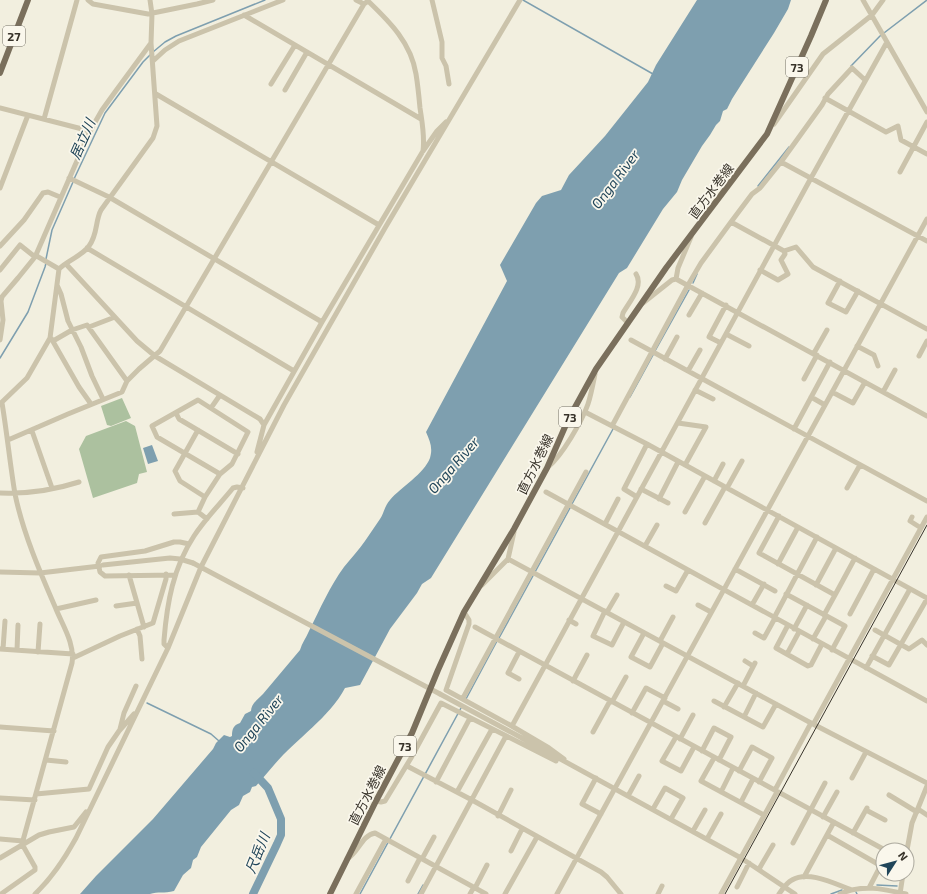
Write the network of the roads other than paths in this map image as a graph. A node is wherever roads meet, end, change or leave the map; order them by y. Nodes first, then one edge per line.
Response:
1 (28, 0) edge
2 (77, 0) edge
3 (88, 0) edge
4 (150, 0) edge
5 (213, 0) edge
6 (283, 0) edge
7 (356, 0) edge
8 (432, 0) edge
9 (520, 0) edge
10 (826, 0) edge
11 (863, 0) edge
12 (883, 0) edge
13 (274, 2) edge
14 (368, 2) edge
15 (152, 14) junction
16 (244, 15) junction
17 (872, 15) junction
18 (887, 42) junction
19 (152, 45) junction
20 (294, 45) junction
21 (307, 52) junction
22 (153, 59) junction
23 (328, 64) junction
24 (0, 73) edge
25 (865, 80) junction
26 (271, 84) dead end
27 (449, 84) dead end
28 (285, 90) dead end
29 (156, 94) junction
30 (825, 98) junction
31 (0, 108) edge
32 (847, 110) junction
33 (927, 112) edge
34 (28, 115) junction
35 (451, 117) junction
36 (44, 119) junction
37 (421, 119) junction
38 (927, 122) edge
39 (90, 131) junction
40 (767, 134) junction
41 (914, 146) junction
42 (423, 151) junction
43 (927, 154) edge
44 (271, 162) junction
45 (781, 162) junction
46 (900, 172) dead end
47 (810, 178) junction
48 (72, 179) junction
49 (0, 188) edge
50 (60, 197) junction
51 (109, 197) junction
52 (927, 219) edge
53 (732, 223) junction
54 (379, 225) junction
55 (692, 235) junction
56 (917, 236) junction
57 (927, 241) edge
58 (0, 246) edge
59 (773, 246) junction
60 (87, 248) junction
61 (784, 251) junction
62 (35, 256) junction
63 (214, 259) junction
64 (66, 264) junction
65 (59, 269) junction
66 (0, 270) edge
67 (760, 270) junction
68 (636, 274) dead end
69 (676, 279) junction
70 (840, 281) junction
71 (57, 285) junction
72 (688, 285) junction
73 (858, 291) junction
74 (702, 293) junction
75 (1, 298) edge
76 (642, 303) junction
77 (880, 303) junction
78 (726, 305) junction
79 (186, 307) junction
80 (737, 311) junction
81 (689, 315) dead end
82 (115, 317) junction
83 (322, 322) junction
84 (628, 323) junction
85 (89, 327) junction
86 (927, 329) edge
87 (72, 330) junction
88 (827, 330) dead end
89 (726, 334) junction
90 (677, 337) dead end
91 (52, 339) junction
92 (0, 340) edge
93 (631, 340) dead end
94 (720, 342) junction
95 (927, 342) edge
96 (749, 346) dead end
97 (857, 346) junction
98 (700, 350) dead end
99 (654, 352) junction
100 (816, 354) junction
101 (155, 356) junction
102 (918, 356) dead end
103 (665, 359) junction
104 (830, 362) junction
105 (878, 366) dead end
106 (596, 369) junction
107 (844, 370) junction
108 (895, 370) dead end
109 (294, 371) junction
110 (688, 371) junction
111 (701, 378) junction
112 (804, 379) dead end
113 (127, 381) junction
114 (865, 382) junction
115 (696, 390) junction
116 (832, 392) junction
117 (883, 392) junction
118 (220, 395) junction
119 (811, 397) junction
120 (103, 399) junction
121 (713, 399) dead end
122 (1, 404) edge
123 (91, 404) junction
124 (825, 405) junction
125 (211, 408) junction
126 (585, 412) junction
127 (176, 413) junction
128 (927, 416) edge
129 (678, 423) junction
130 (264, 425) junction
131 (613, 427) junction
132 (794, 429) junction
133 (198, 430) junction
134 (32, 431) junction
135 (808, 436) junction
136 (8, 440) junction
137 (647, 444) junction
138 (660, 451) junction
139 (185, 453) junction
140 (238, 454) junction
141 (742, 461) dead end
142 (678, 462) junction
143 (253, 464) junction
144 (723, 464) dead end
145 (684, 465) junction
146 (860, 465) junction
147 (547, 468) junction
148 (586, 472) dead end
149 (220, 474) junction
150 (704, 476) junction
151 (714, 481) junction
152 (79, 482) dead end
153 (52, 488) junction
154 (243, 488) junction
155 (726, 488) junction
156 (847, 488) dead end
157 (641, 489) junction
158 (546, 492) dead end
159 (0, 493) edge
160 (16, 494) junction
161 (636, 496) junction
162 (205, 497) junction
163 (658, 498) junction
164 (618, 499) dead end
165 (927, 502) edge
166 (668, 503) dead end
167 (570, 505) junction
168 (767, 510) junction
169 (198, 512) junction
170 (685, 512) dead end
171 (174, 514) dead end
172 (779, 516) junction
173 (912, 517) dead end
174 (927, 517) edge
175 (207, 519) junction
176 (705, 523) dead end
177 (605, 524) junction
178 (657, 525) dead end
179 (798, 527) junction
180 (921, 528) junction
181 (514, 529) junction
182 (617, 530) junction
183 (817, 537) junction
184 (189, 544) junction
185 (645, 546) junction
186 (836, 548) junction
187 (855, 558) junction
188 (508, 559) junction
189 (778, 564) junction
190 (101, 566) junction
191 (201, 567) junction
192 (735, 569) junction
193 (874, 569) junction
194 (688, 570) junction
195 (0, 572) edge
196 (534, 572) junction
197 (40, 573) junction
198 (166, 574) junction
199 (797, 574) junction
200 (129, 575) junction
201 (175, 575) junction
202 (893, 579) junction
203 (764, 584) junction
204 (816, 585) junction
205 (666, 586) dead end
206 (479, 588) junction
207 (724, 589) junction
208 (910, 589) junction
209 (775, 591) dead end
210 (786, 594) junction
211 (617, 595) dead end
212 (835, 596) junction
213 (580, 598) junction
214 (927, 599) edge
215 (96, 600) dead end
216 (137, 603) junction
217 (698, 605) dead end
218 (807, 605) junction
219 (116, 606) dead end
220 (752, 606) junction
221 (56, 608) junction
222 (464, 612) junction
223 (606, 612) junction
224 (711, 612) junction
225 (850, 614) dead end
226 (825, 615) junction
227 (673, 617) dead end
228 (774, 618) junction
229 (570, 620) junction
230 (5, 621) dead end
231 (624, 622) junction
232 (40, 624) dead end
233 (576, 624) dead end
234 (18, 625) dead end
235 (788, 626) junction
236 (144, 627) junction
237 (475, 628) dead end
238 (137, 629) junction
239 (794, 629) junction
240 (875, 630) dead end
241 (799, 632) junction
242 (644, 633) junction
243 (755, 633) dead end
244 (884, 635) junction
245 (497, 639) junction
246 (813, 639) junction
247 (661, 642) junction
248 (926, 642) edge
249 (822, 644) junction
250 (902, 645) junction
251 (168, 648) junction
252 (2, 649) edge
253 (17, 650) junction
254 (832, 650) junction
255 (38, 652) junction
256 (519, 652) junction
257 (787, 654) junction
258 (587, 655) dead end
259 (73, 656) junction
260 (688, 656) junction
261 (872, 656) junction
262 (142, 659) dead end
263 (849, 659) junction
264 (744, 661) dead end
265 (544, 665) junction
266 (866, 668) junction
267 (626, 677) dead end
268 (519, 679) dead end
269 (573, 681) junction
270 (740, 684) junction
271 (136, 686) dead end
272 (428, 687) junction
273 (756, 693) junction
274 (465, 699) junction
275 (664, 700) junction
276 (714, 701) dead end
277 (927, 701) edge
278 (611, 702) junction
279 (776, 704) junction
280 (724, 707) junction
281 (678, 709) dead end
282 (138, 710) junction
283 (632, 713) junction
284 (693, 715) dead end
285 (744, 717) junction
286 (470, 718) junction
287 (651, 723) junction
288 (812, 723) junction
289 (510, 725) junction
290 (0, 727) edge
291 (492, 729) junction
292 (120, 730) junction
293 (54, 731) junction
294 (593, 732) dead end
295 (505, 736) junction
296 (678, 738) junction
297 (694, 747) junction
298 (702, 751) junction
299 (866, 752) junction
300 (717, 759) junction
301 (46, 760) junction
302 (66, 762) dead end
303 (407, 766) junction
304 (572, 766) junction
305 (733, 768) junction
306 (739, 771) junction
307 (639, 776) dead end
308 (596, 778) junction
309 (852, 778) dead end
310 (753, 779) junction
311 (436, 782) junction
312 (759, 782) junction
313 (824, 783) dead end
314 (927, 785) edge
315 (615, 789) junction
316 (512, 790) dead end
317 (776, 791) junction
318 (457, 792) junction
319 (721, 792) junction
320 (837, 792) dead end
321 (926, 793) edge
322 (36, 794) junction
323 (889, 795) dead end
324 (628, 796) junction
325 (0, 798) edge
326 (470, 799) junction
327 (35, 800) junction
328 (376, 801) junction
329 (741, 802) junction
330 (91, 807) junction
331 (653, 809) junction
332 (705, 810) dead end
333 (811, 810) junction
334 (918, 811) junction
335 (601, 814) junction
336 (721, 814) dead end
337 (764, 815) junction
338 (927, 815) edge
339 (498, 816) junction
340 (824, 817) junction
341 (671, 820) junction
342 (885, 820) dead end
343 (834, 822) junction
344 (522, 829) junction
345 (693, 831) junction
346 (853, 833) junction
347 (827, 835) junction
348 (434, 837) dead end
349 (537, 837) junction
350 (0, 839) edge
351 (707, 839) junction
352 (388, 840) junction
353 (22, 842) junction
354 (908, 842) edge
355 (793, 843) dead end
356 (773, 845) dead end
357 (875, 845) edge
358 (511, 851) dead end
359 (0, 858) edge
360 (421, 858) junction
361 (741, 858) junction
362 (347, 859) junction
363 (576, 859) junction
364 (875, 862) edge
365 (749, 863) junction
366 (435, 865) junction
367 (487, 865) dead end
368 (759, 869) junction
369 (804, 877) junction
370 (875, 878) edge
371 (408, 881) dead end
372 (903, 882) edge
373 (662, 886) dead end
374 (475, 887) junction
375 (737, 887) dead end
376 (785, 887) junction
377 (869, 888) junction
378 (852, 890) junction
379 (1, 894) edge
380 (35, 894) edge
381 (330, 894) edge
382 (356, 894) edge
383 (421, 894) edge
384 (470, 894) edge
385 (486, 894) edge
386 (505, 894) edge
387 (557, 894) edge
388 (621, 894) edge
389 (658, 894) edge
390 (721, 894) edge
391 (779, 894) edge
392 (795, 894) edge
393 (840, 894) edge
394 (902, 894) edge

1 - 24 main road, 27
2 - 36 street
3 - 15 street
4 - 15 street
5 - 15 street
6 - 13 street
7 - 14 street
8 - 27 street
9 - 35 street
10 - 40 main road, 直方水巻線 / 73
11 - 17 street
12 - 17 street
13 - 16 street
14 - 23 street
14 - 37 street
15 - 19 street
16 - 20 street
16 - 22 street
17 - 18 street
17 - 40 street
18 - 25 street
18 - 33 street
19 - 22 street
19 - 39 street
20 - 21 street
20 - 26 street
21 - 23 street
21 - 28 street
22 - 29 street
23 - 37 street
23 - 44 street
25 - 30 street
25 - 32 street
29 - 44 street
29 - 51 street
30 - 32 street
30 - 45 street
31 - 34 street
32 - 41 street
32 - 47 street
34 - 36 street
34 - 49 street
35 - 42 street
35 - 143 street
36 - 39 street
37 - 42 street
38 - 41 street
39 - 48 street
40 - 55 main road, 直方水巻線 / 73
41 - 43 street
41 - 46 street
42 - 54 street
44 - 54 street
44 - 63 street
45 - 47 street
45 - 53 street
47 - 56 street
47 - 59 street
48 - 50 street
48 - 51 street
50 - 58 street
50 - 62 street
51 - 60 street
51 - 63 street
52 - 56 street
53 - 59 street
53 - 72 street
54 - 83 street
55 - 69 street
55 - 76 main road, 直方水巻線 / 73
56 - 57 street
56 - 77 street
59 - 61 street
59 - 67 street
60 - 64 street
60 - 79 street
61 - 67 street
61 - 70 street
62 - 65 street
62 - 66 street
62 - 75 street
63 - 79 street
63 - 83 street
64 - 65 street
64 - 82 street
65 - 71 street
67 - 80 street
68 - 84 street
69 - 72 street
69 - 76 street
70 - 73 street
70 - 73 street
71 - 87 street
71 - 91 street
72 - 74 street
72 - 99 street
73 - 77 street
74 - 78 street
74 - 81 street
75 - 92 street
76 - 84 main road, 直方水巻線 / 73
77 - 86 street
77 - 97 street
78 - 80 street
78 - 94 street
79 - 101 street
79 - 109 street
80 - 89 street
80 - 100 street
82 - 85 street
82 - 101 street
83 - 109 street
84 - 106 main road, 直方水巻線 / 73
85 - 87 street
85 - 113 street
87 - 91 street
87 - 120 street
88 - 100 street
89 - 94 street
89 - 96 street
90 - 103 street
91 - 122 street
91 - 123 street
93 - 99 street
94 - 111 street
95 - 102 street
97 - 105 street
97 - 107 street
98 - 110 street
99 - 103 street
99 - 131 street
100 - 104 street
100 - 112 street
101 - 113 street
101 - 118 street
103 - 110 street
104 - 107 street
104 - 119 street
106 - 126 street
106 - 147 main road, 直方水巻線 / 73
107 - 114 street
107 - 116 street
108 - 117 street
109 - 130 street
110 - 111 street
111 - 115 street
111 - 132 street
113 - 120 street
114 - 116 street
114 - 117 street
115 - 121 street
115 - 129 street
116 - 124 street
117 - 128 street
118 - 125 street
118 - 130 street
119 - 124 street
119 - 132 street
120 - 123 street
122 - 136 street
123 - 134 street
124 - 135 street
125 - 127 street
125 - 140 street
126 - 131 street
126 - 147 street
127 - 133 street
127 - 139 street
129 - 138 street
129 - 145 street
130 - 143 street
131 - 137 street
132 - 135 street
133 - 139 street
133 - 140 street
134 - 136 street
134 - 153 street
135 - 146 street
135 - 168 street
136 - 160 street
137 - 138 street
137 - 161 street
138 - 142 street
138 - 157 street
139 - 149 street
139 - 162 street
140 - 149 street
141 - 155 street
142 - 145 street
142 - 163 street
143 - 154 street
144 - 151 street
145 - 150 street
146 - 156 street
146 - 165 street
147 - 181 main road, 直方水巻線 / 73
148 - 167 street
149 - 162 street
150 - 151 street
150 - 170 street
151 - 155 street
152 - 153 street
153 - 160 street
154 - 175 street
154 - 191 street
155 - 168 street
155 - 176 street
157 - 161 street
157 - 163 street
158 - 167 street
159 - 160 street
160 - 197 street
161 - 182 street
162 - 169 street
163 - 166 street
164 - 177 street
167 - 177 street
167 - 196 street
168 - 172 street
168 - 192 street
169 - 171 street
169 - 175 street
172 - 179 street
172 - 189 street
173 - 180 street
174 - 180 street
175 - 184 street
177 - 182 street
178 - 185 street
179 - 183 street
179 - 189 street
180 - 202 street
181 - 188 street
181 - 206 main road, 直方水巻線 / 73
182 - 185 street
182 - 213 street
183 - 186 street
183 - 199 street
184 - 190 street
184 - 201 street
185 - 194 street
186 - 187 street
186 - 204 street
187 - 193 street
187 - 212 street
188 - 196 street
188 - 206 street
189 - 199 street
190 - 191 street, bridge
190 - 197 street
190 - 200 street
191 - 251 street
191 - 272 street
192 - 203 street
192 - 207 street
193 - 202 street
193 - 225 street
194 - 205 street
194 - 207 street
195 - 197 street
196 - 213 street
196 - 245 street
197 - 221 street
198 - 200 street
198 - 201 street
198 - 236 street
199 - 204 street
199 - 210 street
200 - 216 street
201 - 251 street
202 - 208 street
202 - 263 street
203 - 209 street
203 - 220 street
204 - 212 street
206 - 222 main road, 直方水巻線 / 73
207 - 220 street
207 - 224 street
208 - 214 street
208 - 244 street
210 - 218 street
210 - 228 street
211 - 223 street
212 - 226 street
213 - 223 street
213 - 229 street
214 - 250 street
215 - 221 street
216 - 219 street
216 - 236 street
217 - 224 street
218 - 226 street
218 - 239 street
220 - 228 street
221 - 259 street
222 - 272 main road, 直方水巻線 / 73
222 - 274 street
223 - 231 street
223 - 231 street
224 - 260 street
226 - 246 street
226 - 254 street
227 - 247 street
228 - 235 street
228 - 243 street
229 - 233 street
229 - 265 street
230 - 252 street
231 - 242 street
232 - 255 street
234 - 253 street
235 - 239 street
235 - 257 street
236 - 238 street
237 - 245 street
238 - 259 street
238 - 262 street
239 - 241 street
240 - 244 street
241 - 246 street
241 - 257 street
242 - 247 street
242 - 247 street
244 - 250 street
244 - 261 street
245 - 256 street
245 - 274 street
246 - 249 street
247 - 260 street
248 - 250 street
249 - 254 street
249 - 257 street
250 - 261 street
251 - 282 street
252 - 253 street
253 - 255 street
254 - 263 street
255 - 259 street
256 - 265 street
256 - 268 street
258 - 269 street
259 - 293 street
260 - 270 street
260 - 275 street
261 - 266 street
263 - 266 street
263 - 288 street
264 - 270 street
265 - 269 street
265 - 289 street
266 - 277 street
267 - 278 street
269 - 278 street
270 - 273 street
270 - 280 street
271 - 292 street
272 - 304 street, bridge
272 - 328 main road, 直方水巻線 / 73
273 - 279 street
273 - 285 street
274 - 289 street
275 - 281 street
275 - 283 street
275 - 287 street
276 - 280 street
278 - 283 street
278 - 294 street
279 - 285 street
279 - 288 street
280 - 285 street
282 - 292 street
282 - 330 street
283 - 287 street
284 - 296 street
286 - 291 street
286 - 303 street
286 - 311 street
287 - 296 street
287 - 315 street
288 - 299 street
288 - 317 street
289 - 304 street
290 - 293 street
291 - 295 street
291 - 318 street
292 - 322 street
293 - 301 street
295 - 304 street
295 - 326 street
296 - 297 street
296 - 297 street
297 - 298 street
298 - 300 street
298 - 300 street
299 - 309 street
299 - 314 street
300 - 305 street
300 - 319 street
301 - 302 street
301 - 322 street
303 - 311 street
303 - 328 street
304 - 308 street
305 - 306 street
305 - 319 street
306 - 310 street
306 - 312 street
307 - 324 street
308 - 315 street
308 - 335 street
310 - 312 street
310 - 329 street
311 - 318 street
312 - 317 street
313 - 333 street
314 - 321 street
315 - 324 street
315 - 335 street
316 - 339 street
317 - 333 street
317 - 337 street
318 - 326 street
319 - 329 street
320 - 340 street
321 - 334 street
322 - 327 street
323 - 334 street
324 - 331 street
325 - 327 street
326 - 339 street
326 - 366 street
327 - 353 street
328 - 362 main road, 直方水巻線 / 73
329 - 337 street
330 - 353 street
330 - 380 street
331 - 341 street
331 - 341 street
332 - 345 street
333 - 340 street
333 - 355 street
334 - 338 street
334 - 354 street
335 - 363 street
336 - 351 street
337 - 361 street
339 - 344 street
340 - 343 street
341 - 345 street
342 - 346 street
343 - 346 street
343 - 347 street
344 - 349 street
344 - 358 street
345 - 351 street
346 - 357 street
347 - 364 street
347 - 369 street
348 - 360 street
349 - 363 street
349 - 386 street
350 - 353 street
351 - 361 street
352 - 360 street
352 - 362 street
352 - 382 street
353 - 359 street
353 - 379 street
356 - 368 street
360 - 366 street
360 - 371 street
361 - 365 street
361 - 390 street
362 - 381 main road, 直方水巻線 / 73
363 - 387 street
363 - 388 street
365 - 368 street
365 - 375 street
366 - 374 street
366 - 383 street
367 - 374 street
368 - 376 street
369 - 376 street
369 - 378 street
370 - 377 street
372 - 394 street
373 - 389 street
374 - 384 street
374 - 385 street
376 - 391 street
376 - 392 street
377 - 378 street
377 - 394 street
378 - 393 street

